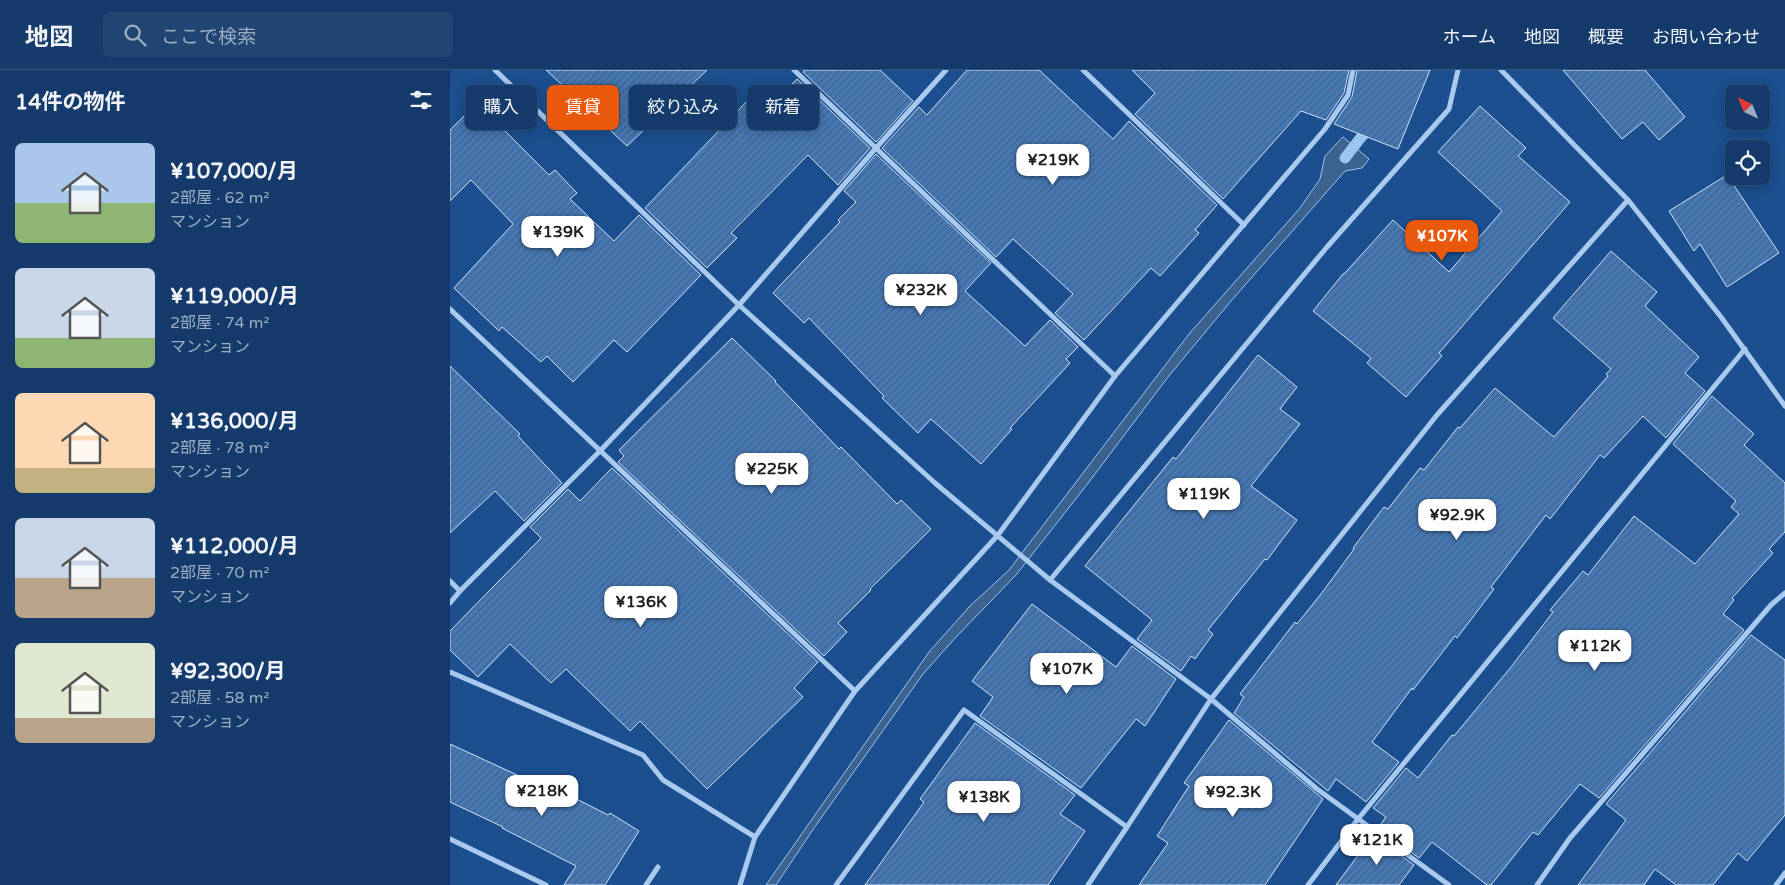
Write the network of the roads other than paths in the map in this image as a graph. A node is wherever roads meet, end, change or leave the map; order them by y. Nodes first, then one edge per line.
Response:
1 (495, 70) edge
2 (794, 70) edge
3 (946, 70) edge
4 (1083, 70) edge
5 (1353, 70) edge
6 (1458, 70) edge
7 (1501, 70) edge
8 (876, 148) junction
9 (1628, 200) junction
10 (1244, 225) junction
11 (738, 306) junction
12 (450, 309) edge
13 (1745, 349) junction
14 (1115, 376) junction
15 (1785, 406) edge
16 (600, 451) junction
17 (998, 535) junction
18 (1050, 580) junction
19 (450, 581) edge
20 (460, 591) junction
21 (1785, 593) edge
22 (450, 603) edge
23 (450, 672) edge
24 (855, 691) junction
25 (1211, 699) junction
26 (1358, 819) junction
27 (1127, 827) junction
28 (755, 837) junction
29 (450, 839) edge
30 (658, 867) dead end
31 (1785, 873) edge
32 (546, 885) edge
33 (646, 885) edge
34 (740, 885) edge
35 (836, 885) edge
36 (1088, 885) edge
37 (1308, 885) edge
38 (1450, 885) edge
39 (1538, 885) edge
40 (1776, 885) edge

1 - 11 street
2 - 8 street
3 - 8 street
4 - 10 street
5 - 10 street
6 - 18 street
7 - 9 street
8 - 11 street
8 - 14 street
9 - 13 street
9 - 25 street
10 - 14 street
11 - 16 street
11 - 17 street
12 - 16 street
13 - 15 street
13 - 26 street
14 - 17 street
16 - 20 street
16 - 24 street
17 - 18 street
17 - 24 street
18 - 25 street
19 - 20 street
20 - 22 street
21 - 39 street
23 - 28 street
24 - 28 street
25 - 26 street
25 - 27 street
26 - 37 street
26 - 38 street
27 - 35 street
27 - 36 street
28 - 34 street
29 - 32 street
30 - 33 street
31 - 40 street

